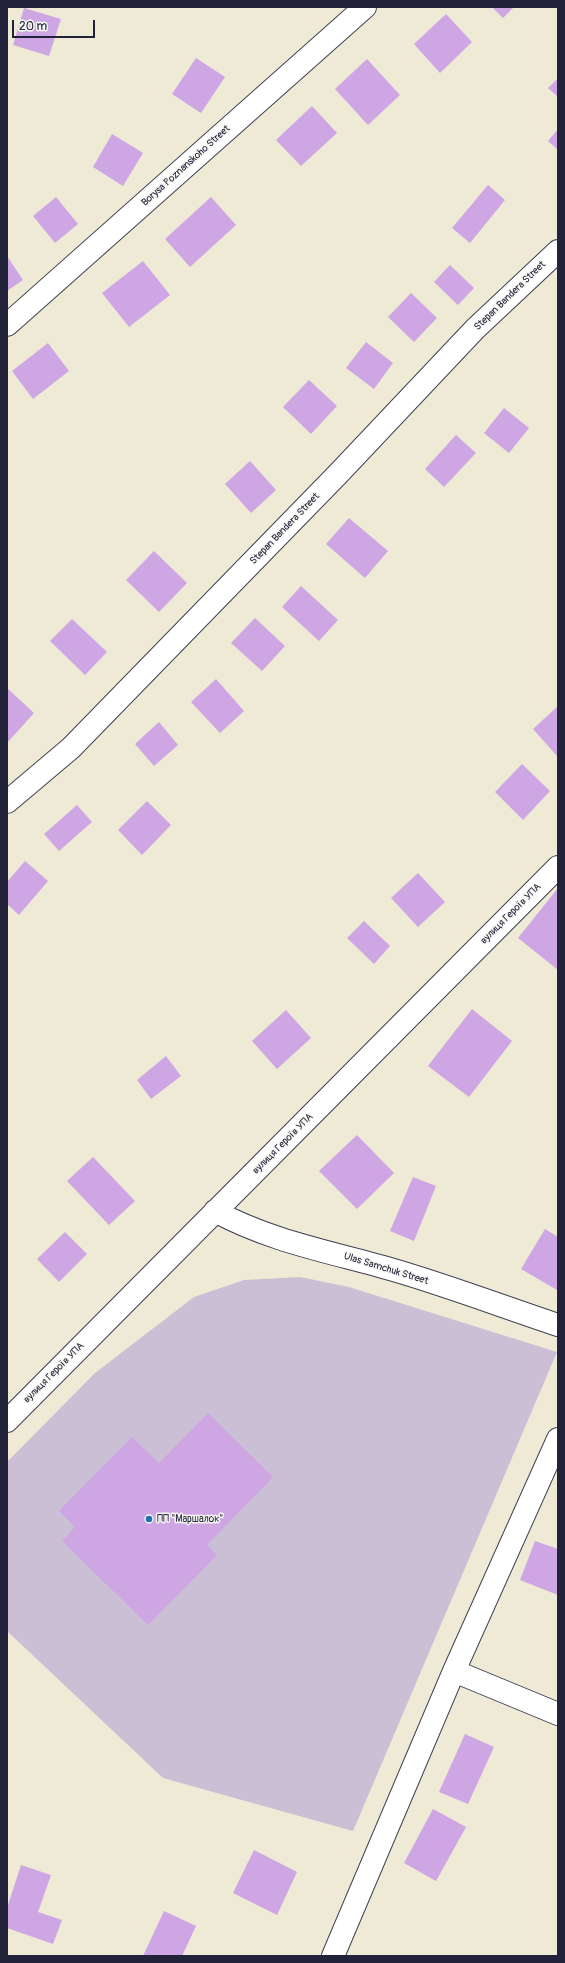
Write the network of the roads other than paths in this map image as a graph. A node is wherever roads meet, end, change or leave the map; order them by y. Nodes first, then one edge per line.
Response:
1 (365, 7) edge
2 (558, 251) edge
3 (7, 325) edge
4 (7, 802) edge
5 (558, 867) edge
6 (215, 1211) junction
7 (558, 1325) edge
8 (7, 1421) edge
9 (558, 1439) edge
10 (454, 1671) junction
11 (558, 1714) edge
12 (333, 1956) edge

1 - 3 street, Borysa Poznanskoho Street
2 - 4 street, Stepan Bandera Street
5 - 6 street, вулиця Героїв УПА
6 - 7 street, Ulas Samchuk Street
6 - 8 street, вулиця Героїв УПА
9 - 10 street
10 - 11 street
10 - 12 street

